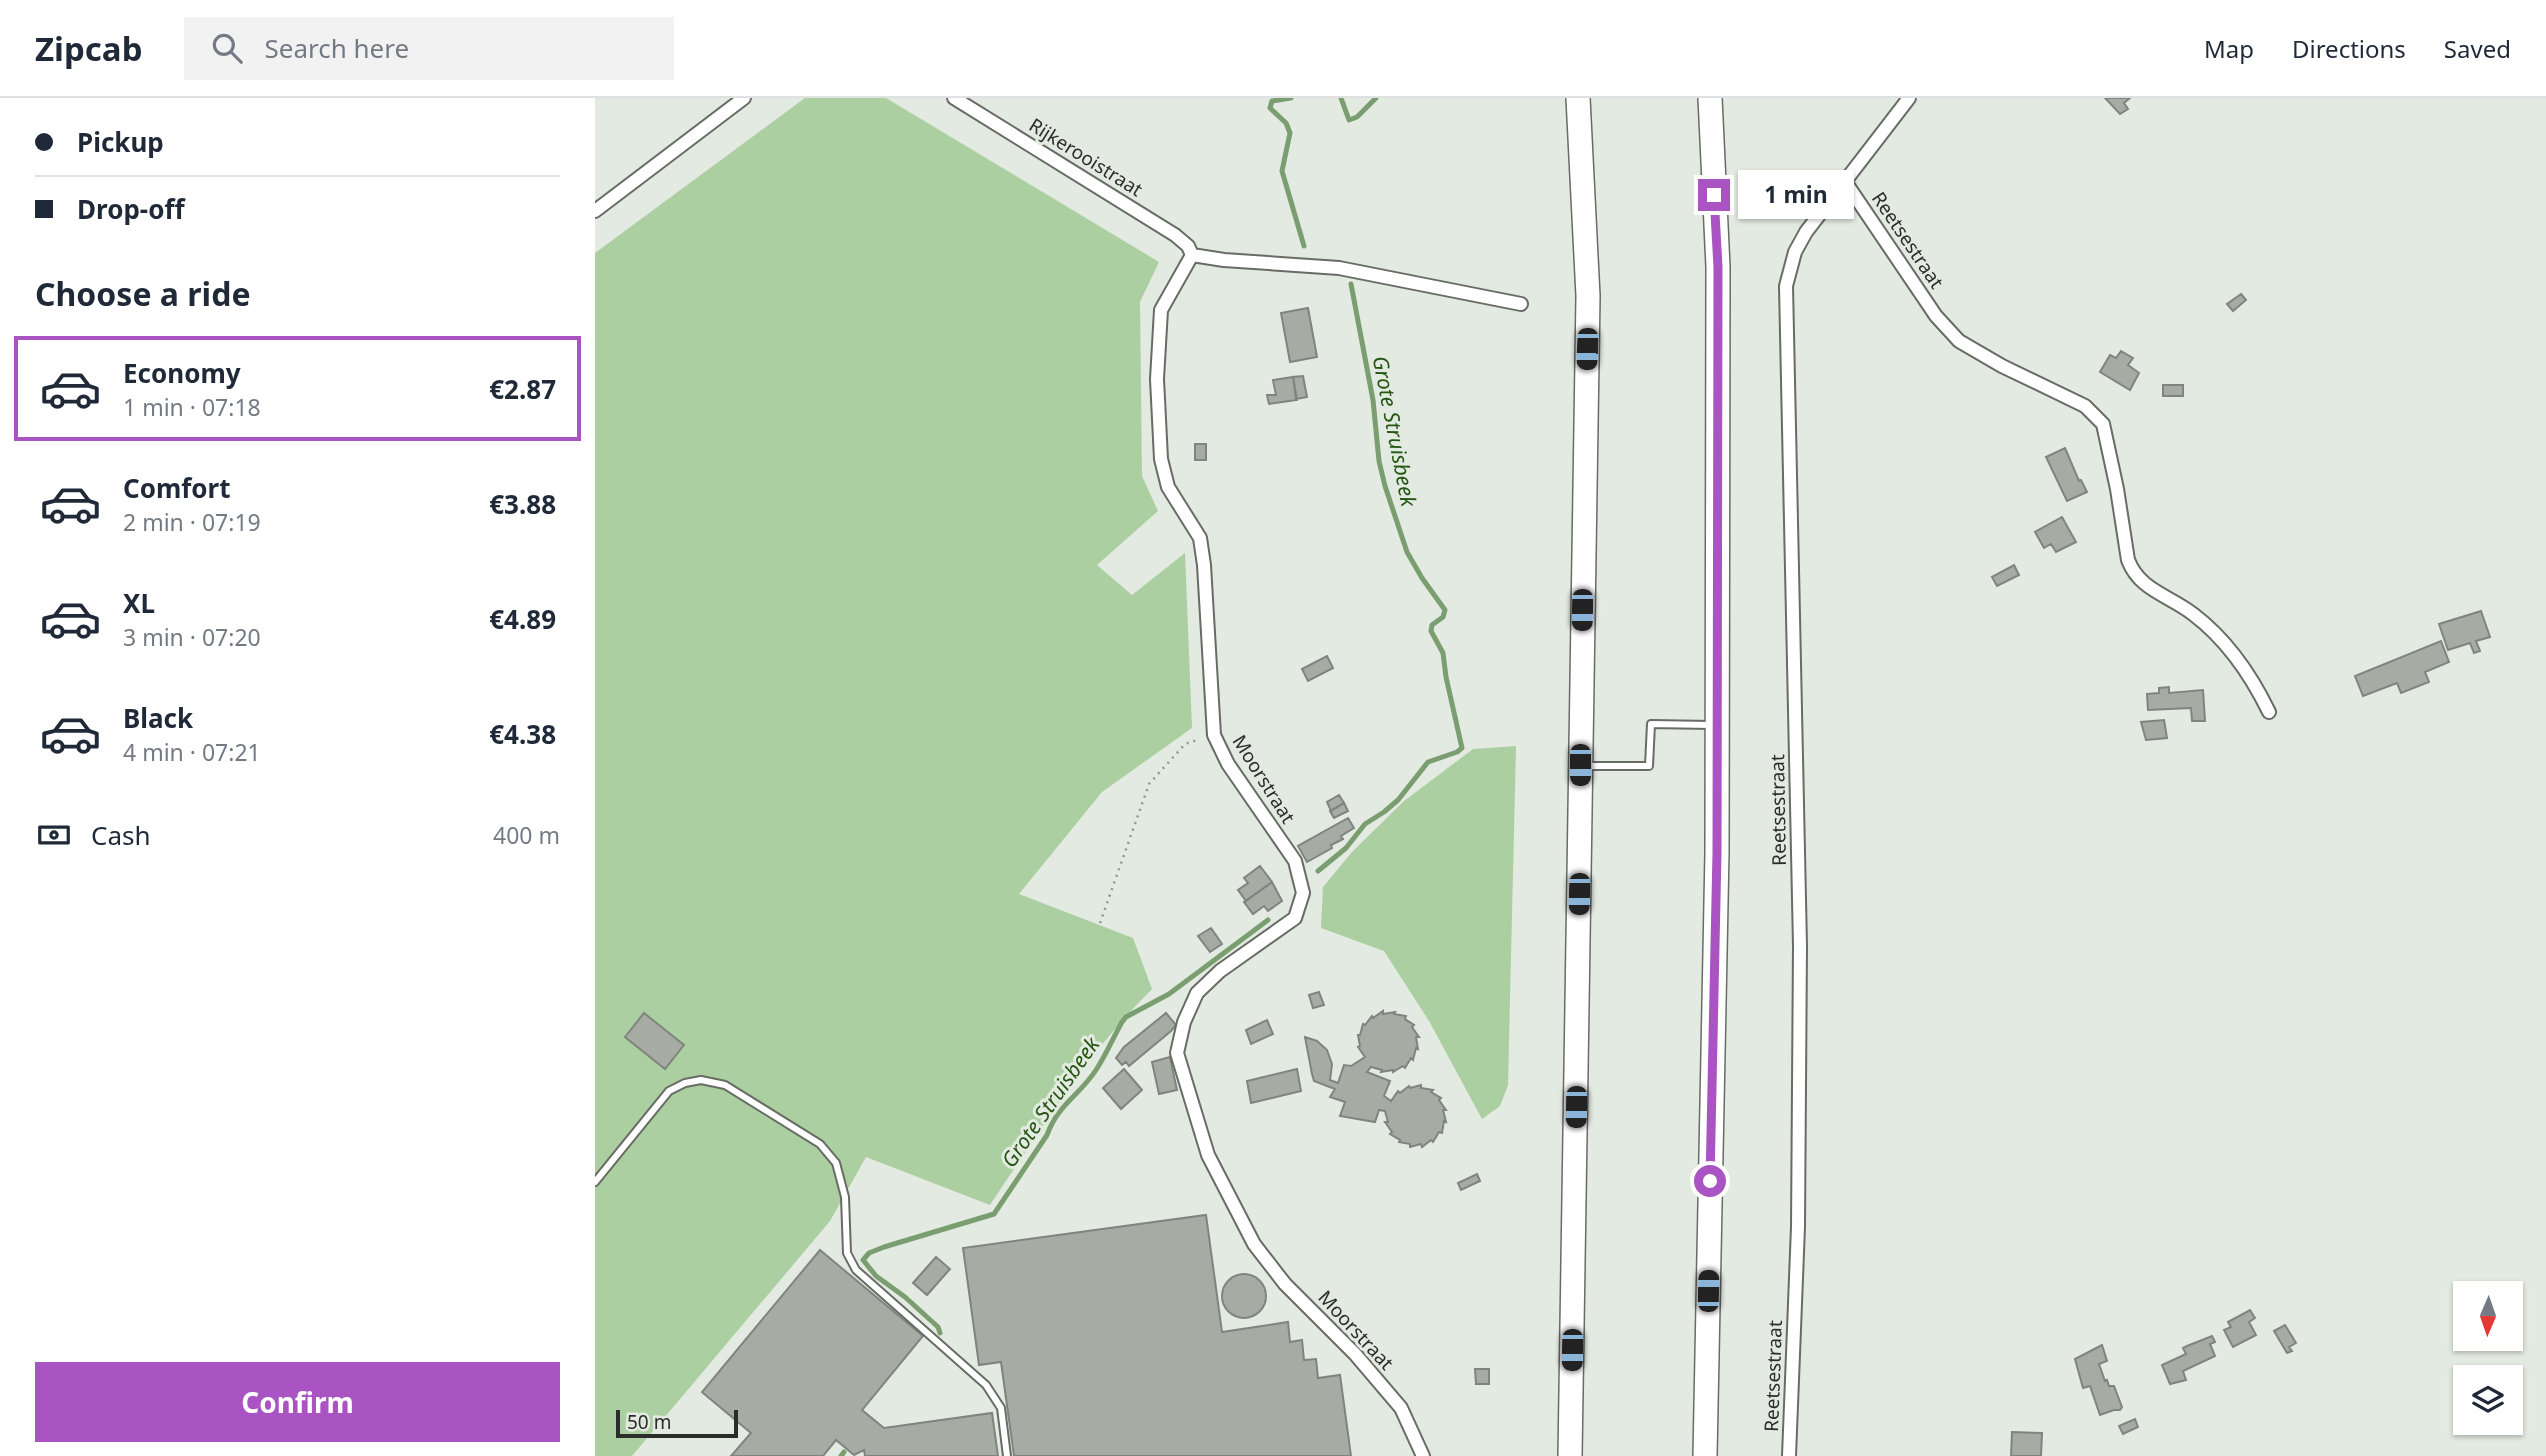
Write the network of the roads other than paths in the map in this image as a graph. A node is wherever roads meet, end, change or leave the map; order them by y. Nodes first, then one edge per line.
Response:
1 (744, 98) edge
2 (954, 98) edge
3 (1578, 98) edge
4 (1710, 98) edge
5 (1909, 98) edge
6 (1845, 180) junction
7 (595, 211) edge
8 (1192, 255) junction
9 (1521, 304) dead end
10 (2269, 712) dead end
11 (1717, 725) junction
12 (1580, 765) junction
13 (595, 1182) edge
14 (1007, 1456) edge
15 (1423, 1456) edge
16 (1570, 1456) edge
17 (1705, 1456) edge
18 (1789, 1456) edge

1 - 7 street
2 - 8 street, Rijkerooistraat
3 - 12 highway
4 - 11 highway
5 - 6 street, Reetsestraat
6 - 10 street, Reetsestraat
6 - 18 street, Reetsestraat
8 - 9 street
8 - 15 street, Moorstraat
11 - 12 lane
11 - 17 highway
12 - 16 highway
13 - 14 lane

